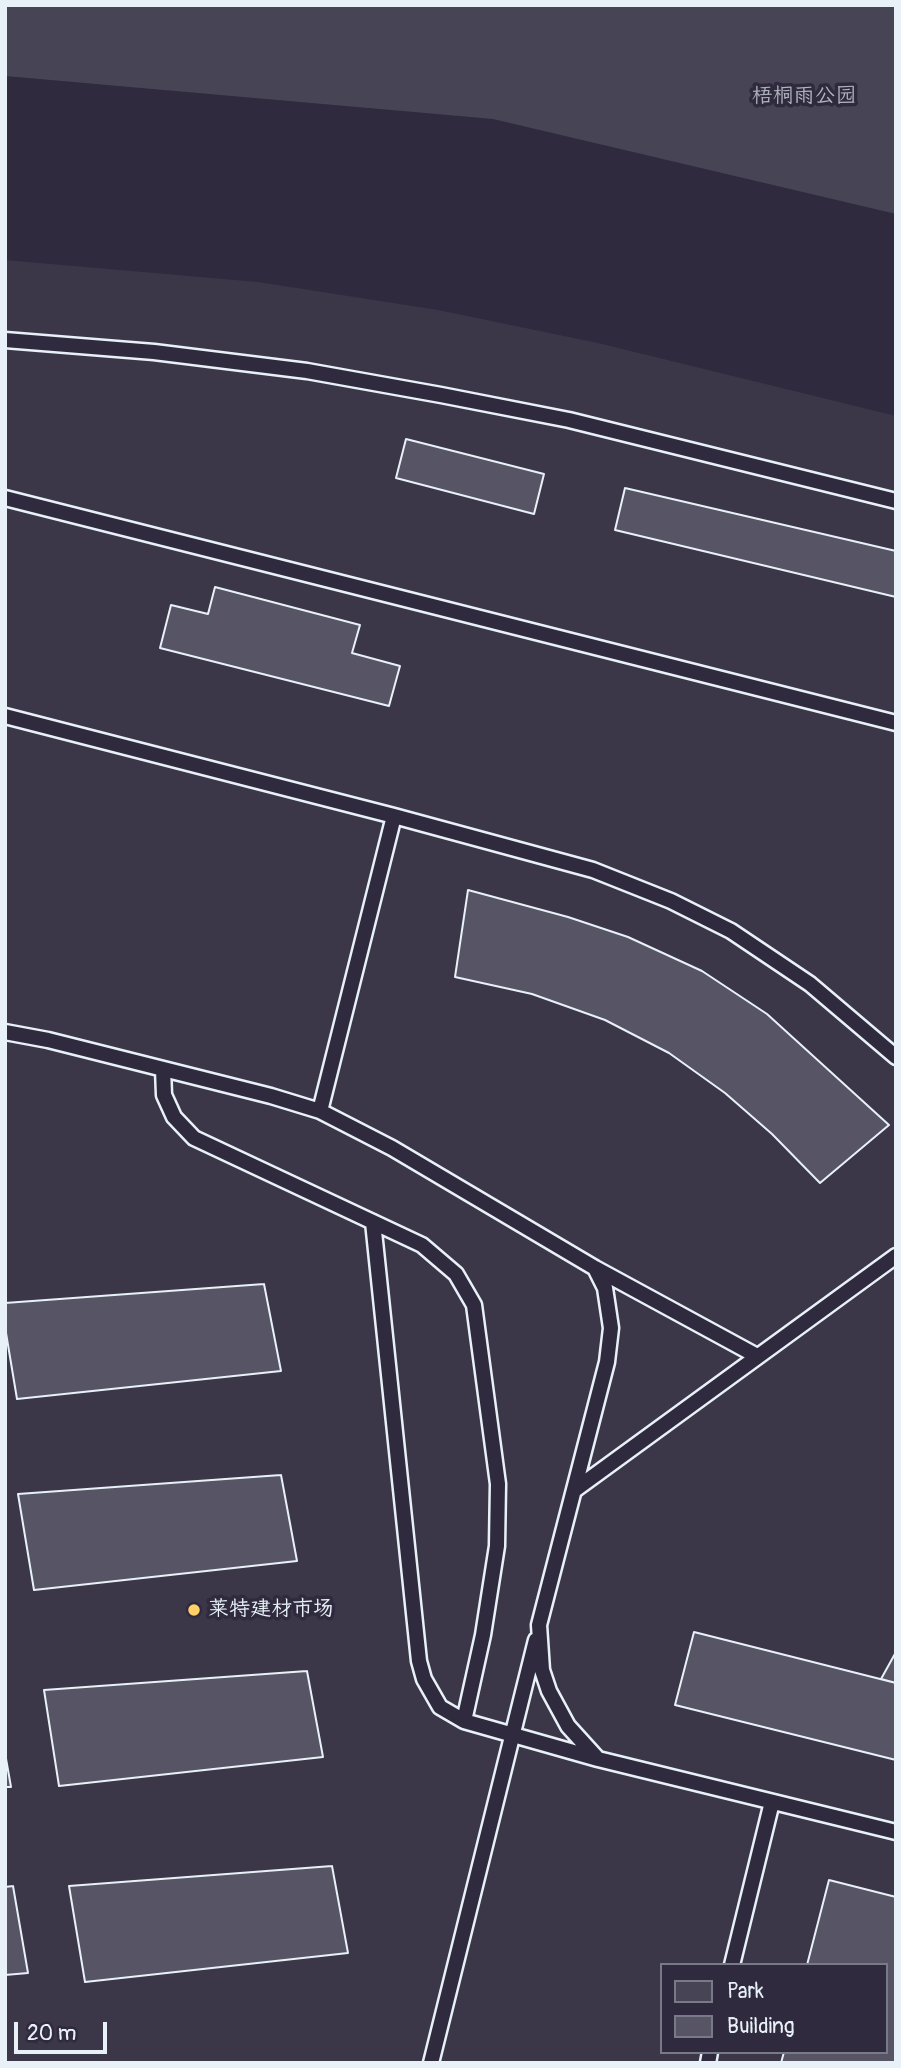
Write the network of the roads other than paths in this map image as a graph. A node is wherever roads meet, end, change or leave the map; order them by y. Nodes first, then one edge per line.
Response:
1 (5, 340) edge
2 (5, 498) edge
3 (896, 501) edge
4 (5, 716) edge
5 (896, 723) edge
6 (394, 816) junction
7 (5, 1032) edge
8 (896, 1057) edge
9 (163, 1069) junction
10 (320, 1111) junction
11 (373, 1222) junction
12 (896, 1256) edge
13 (595, 1268) junction
14 (757, 1356) junction
15 (576, 1489) junction
16 (539, 1625) junction
17 (464, 1721) junction
18 (513, 1735) junction
19 (598, 1759) junction
20 (772, 1802) junction
21 (896, 1832) edge
22 (732, 1963) edge
23 (431, 2063) edge

1 - 3 lane
2 - 5 lane
4 - 6 lane
6 - 8 lane
6 - 10 lane
7 - 9 lane
9 - 10 lane
9 - 11 lane
10 - 13 lane
11 - 17 lane
11 - 17 lane
12 - 14 lane
13 - 14 lane
13 - 15 lane
14 - 15 lane
15 - 16 lane
16 - 18 lane
16 - 19 lane
17 - 18 lane
18 - 19 lane
18 - 23 lane
19 - 20 lane
20 - 21 lane
20 - 22 lane

